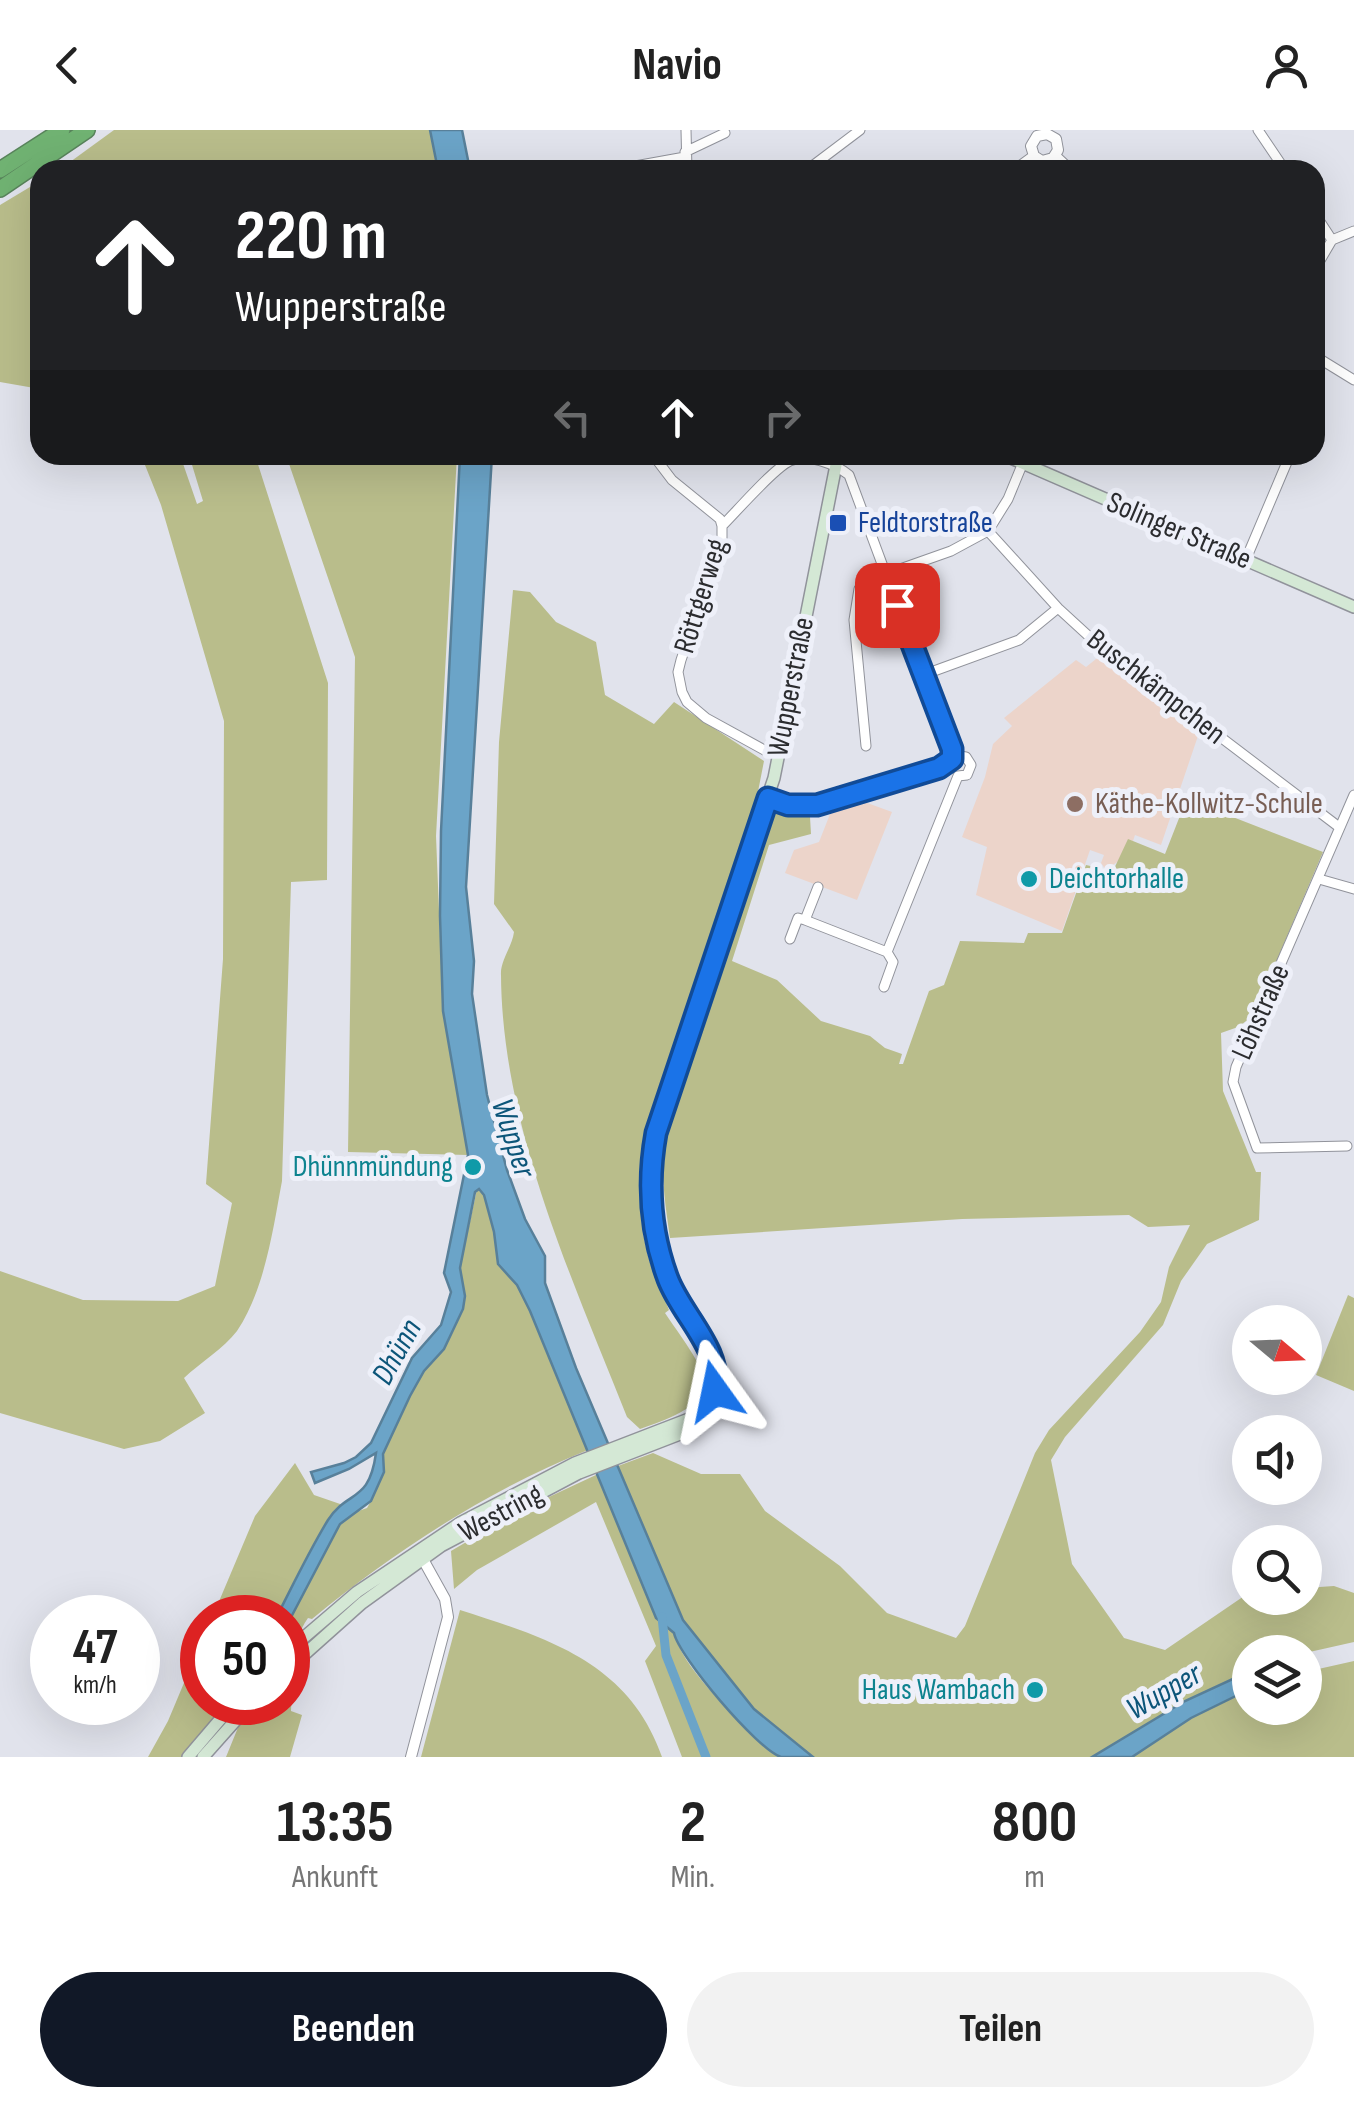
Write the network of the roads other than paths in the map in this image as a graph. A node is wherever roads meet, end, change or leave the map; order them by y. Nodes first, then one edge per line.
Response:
1 (62, 130) edge
2 (87, 130) edge
3 (686, 130) edge
4 (860, 130) edge
5 (1065, 130) edge
6 (1258, 130) edge
7 (725, 133) dead end
8 (1030, 134) edge
9 (1056, 139) junction
10 (1034, 156) junction
11 (1056, 156) junction
12 (43, 160) edge
13 (685, 160) edge
14 (689, 160) edge
15 (820, 160) edge
16 (1029, 160) edge
17 (1043, 160) edge
18 (1047, 160) edge
19 (1061, 160) edge
20 (1278, 160) edge
21 (30, 169) edge
22 (0, 170) edge
23 (0, 189) edge
24 (1325, 229) edge
25 (1354, 231) edge
26 (1332, 240) junction
27 (1325, 252) edge
28 (1325, 362) edge
29 (1354, 380) edge
30 (661, 465) edge
31 (783, 465) edge
32 (839, 465) edge
33 (844, 465) edge
34 (1022, 465) joint
35 (1286, 465) edge
36 (722, 526) junction
37 (988, 530) junction
38 (1246, 559) junction
39 (886, 574) junction
40 (859, 589) dead end
41 (897, 605) junction
42 (1354, 607) edge
43 (1058, 608) junction
44 (854, 620) junction
45 (923, 675) junction
46 (866, 746) dead end
47 (778, 753) junction
48 (950, 760) junction
49 (958, 776) junction
50 (1354, 795) edge
51 (768, 798) junction
52 (1339, 828) junction
53 (1319, 879) junction
54 (818, 887) dead end
55 (1354, 889) edge
56 (805, 920) junction
57 (790, 938) dead end
58 (888, 952) junction
59 (884, 986) dead end
60 (656, 1133) joint
61 (1347, 1146) dead end
62 (419, 1554) junction
63 (310, 1630) edge
64 (310, 1648) edge
65 (215, 1725) edge
66 (232, 1725) edge
67 (188, 1757) edge
68 (203, 1757) edge
69 (411, 1757) edge

1 - 22 highway
2 - 12 highway
3 - 13 street
4 - 15 street
5 - 9 street
6 - 20 street
7 - 14 street
8 - 9 street
8 - 10 street
9 - 11 street
10 - 16 street
10 - 17 street
11 - 18 street
11 - 19 street
21 - 23 highway
24 - 26 street
25 - 26 street
26 - 27 street
28 - 29 street
30 - 36 street
31 - 36 street, Röttgerweg
32 - 47 main road, Wupperstraße
33 - 39 street
34 - 37 street
34 - 38 main road, Solinger Straße
35 - 38 street
36 - 47 street, Röttgerweg
37 - 39 street
37 - 43 street, Buschkämpchen
38 - 42 main road, Solinger Straße
39 - 41 street
40 - 44 street
41 - 44 street
41 - 45 street
43 - 45 street
43 - 52 street, Buschkämpchen
44 - 46 street
45 - 48 street
47 - 51 main road, Wupperstraße
48 - 49 street
48 - 49 street
48 - 51 street
49 - 58 street
50 - 52 street, Löhstraße
51 - 60 main road, Wupperstraße
52 - 53 street, Löhstraße
53 - 55 street
53 - 61 street, Löhstraße
54 - 56 street
56 - 57 street
56 - 58 street
58 - 59 street
60 - 62 main road, Westring
62 - 63 main road
62 - 64 main road, Westring
62 - 69 street
65 - 67 main road
66 - 68 main road

